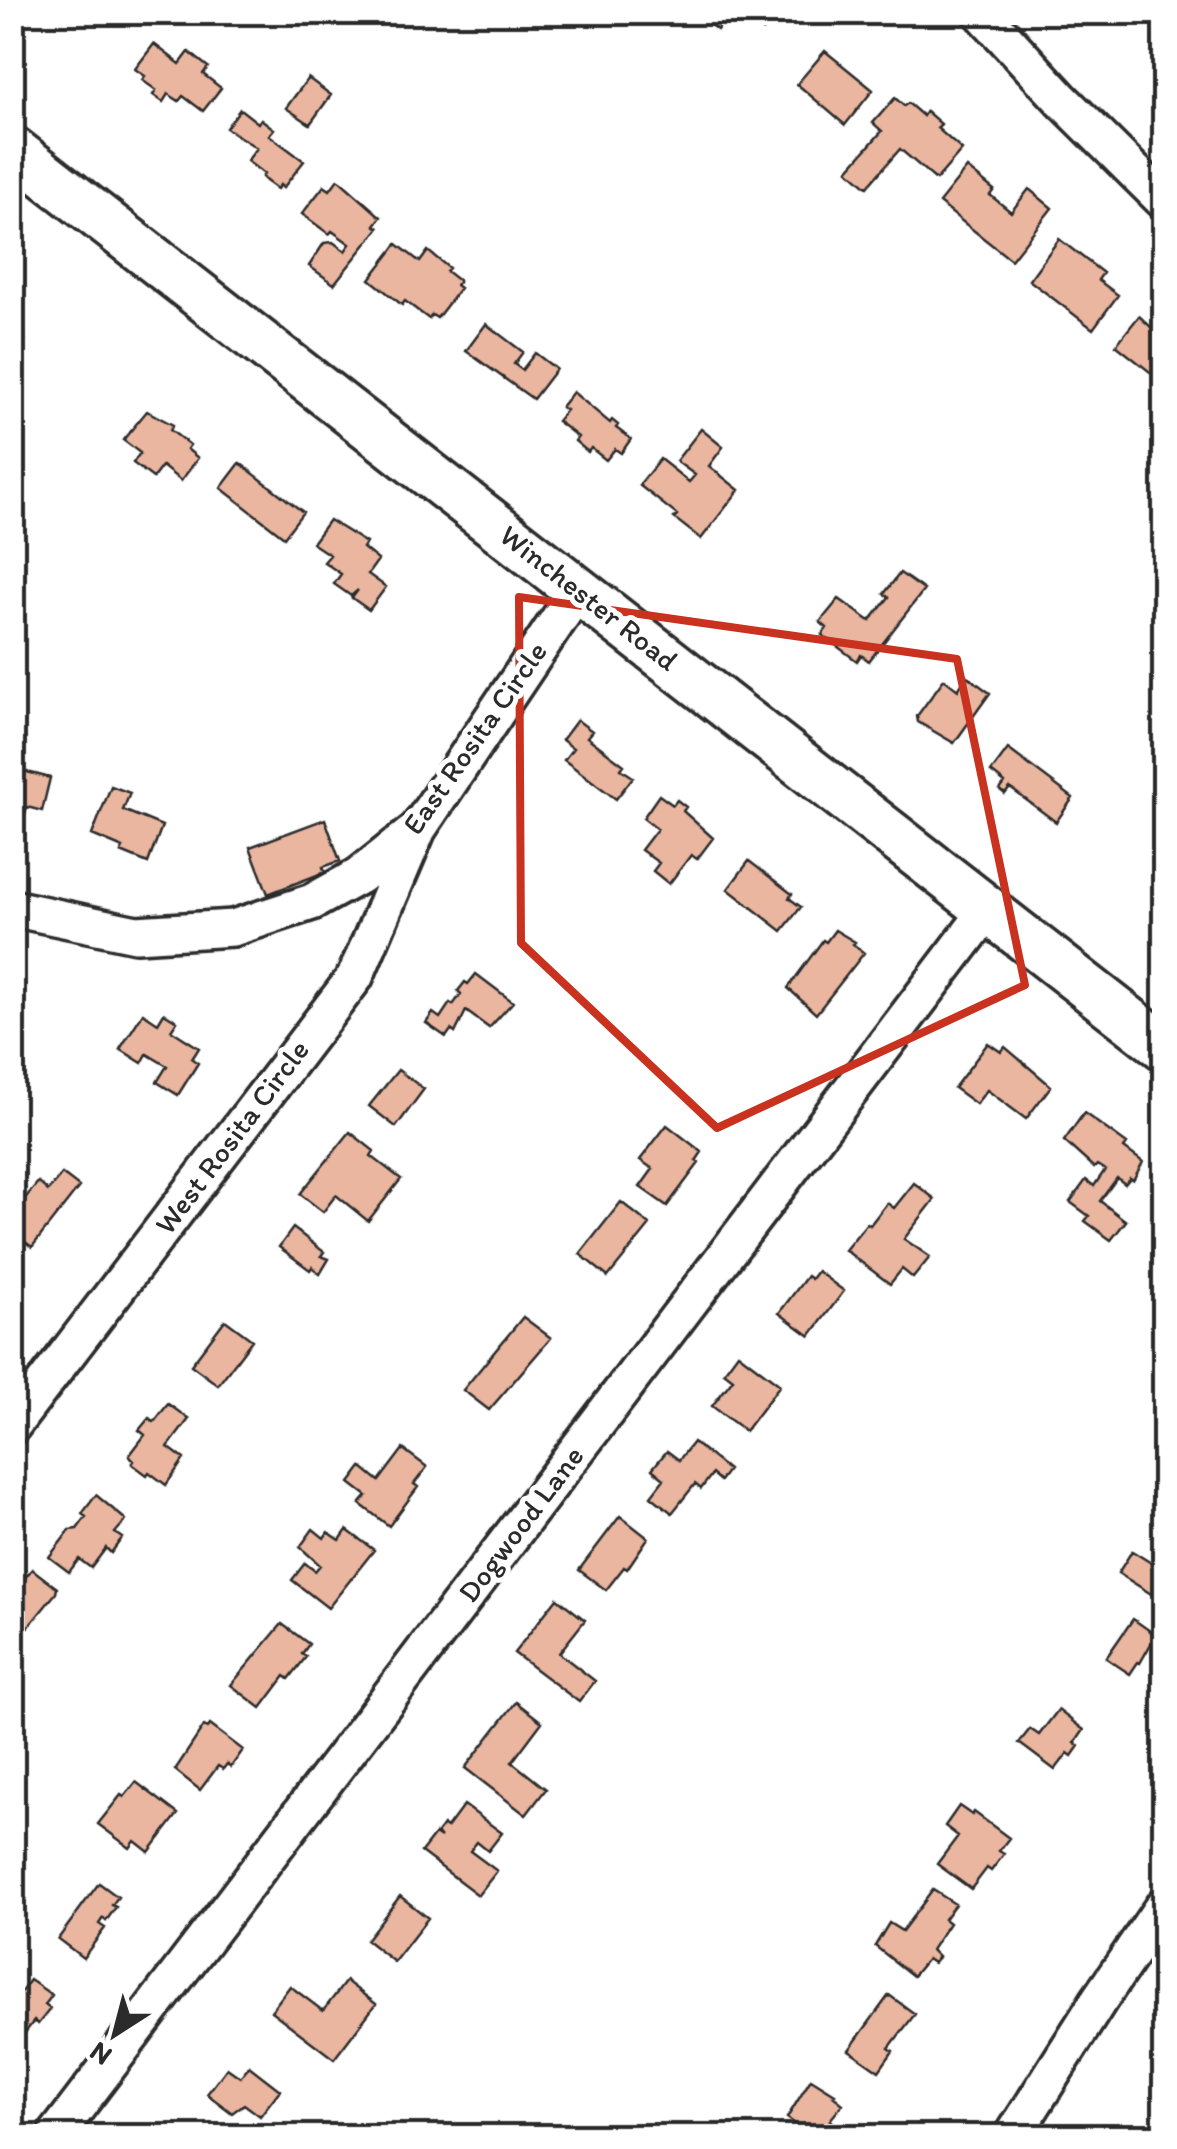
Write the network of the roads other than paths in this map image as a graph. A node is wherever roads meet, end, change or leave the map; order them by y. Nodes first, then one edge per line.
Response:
1 (981, 12) edge
2 (12, 149) edge
3 (1164, 201) edge
4 (578, 589) junction
5 (418, 829) junction
6 (12, 908) edge
7 (987, 910) junction
8 (1164, 1047) edge
9 (12, 1426) edge
10 (1164, 1905) edge
11 (55, 2136) edge
12 (1012, 2136) edge

1 - 3 street
2 - 4 main road, Winchester Road
4 - 5 street, East Rosita Circle
4 - 7 main road, Winchester Road
5 - 6 street, East Rosita Circle
5 - 9 street, West Rosita Circle
7 - 8 main road, Winchester Road
7 - 11 street, Dogwood Lane
10 - 12 street

